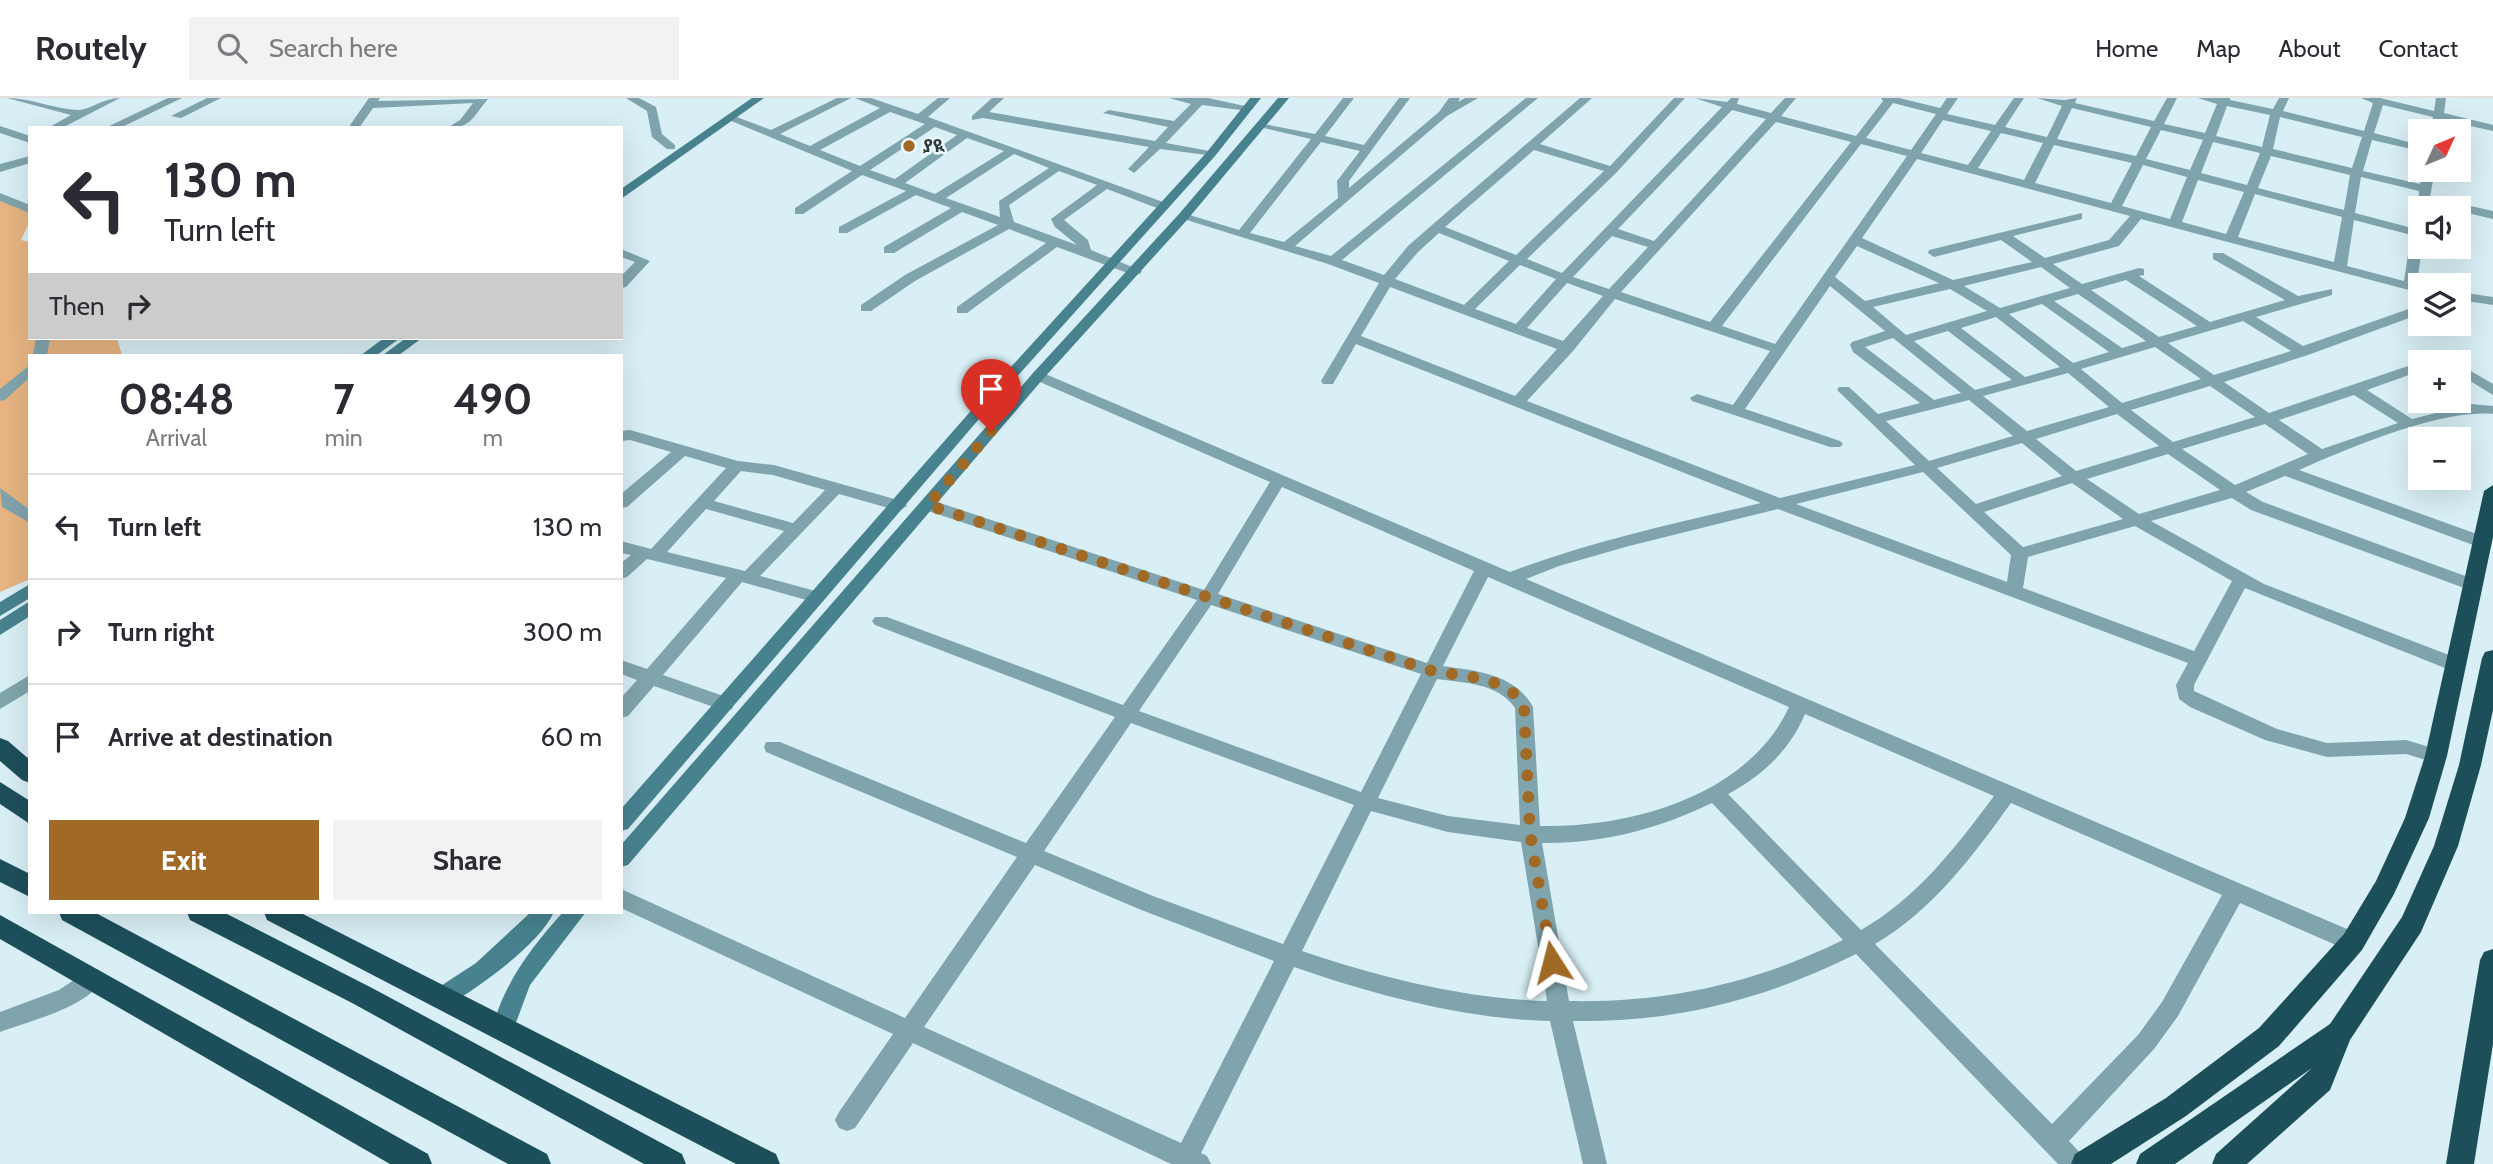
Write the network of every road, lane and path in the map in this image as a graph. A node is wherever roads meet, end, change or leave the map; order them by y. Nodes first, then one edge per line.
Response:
1 (12, 98) edge
2 (116, 98) edge
3 (177, 98) edge
4 (216, 98) edge
5 (483, 98) edge
6 (631, 98) edge
7 (741, 98) edge
8 (759, 98) edge
9 (846, 98) edge
10 (862, 98) edge
11 (945, 98) edge
12 (999, 98) edge
13 (1174, 98) edge
14 (1284, 98) edge
15 (1349, 98) edge
16 (1405, 98) edge
17 (1455, 98) edge
18 (1473, 98) edge
19 (1533, 98) edge
20 (1587, 98) edge
21 (1680, 98) edge
22 (1700, 98) edge
23 (1791, 98) edge
24 (1889, 98) edge
25 (1954, 98) edge
26 (2019, 98) edge
27 (2042, 98) edge
28 (2172, 98) edge
29 (2203, 98) edge
30 (2284, 98) edge
31 (2441, 98) edge
32 (2373, 99) edge
33 (36, 100) edge
34 (1201, 100) edge
35 (2225, 100) edge
36 (2071, 101) edge
37 (372, 102) edge
38 (1734, 102) edge
39 (1252, 103) edge
40 (889, 108) junction
41 (1109, 113) dead end
42 (2276, 113) junction
43 (82, 114) junction
44 (981, 114) junction
45 (1443, 114) junction
46 (1941, 114) junction
47 (2440, 114) junction
48 (177, 116) dead end
49 (730, 118) junction
50 (920, 118) junction
51 (1776, 118) junction
52 (2439, 119) edge
53 (934, 123) junction
54 (1176, 125) junction
55 (1263, 125) junction
56 (2160, 125) junction
57 (56, 126) edge
58 (114, 126) edge
59 (354, 126) edge
60 (456, 126) edge
61 (1997, 128) junction
62 (2493, 128) edge
63 (0, 130) edge
64 (963, 132) junction
65 (770, 135) junction
66 (2367, 135) junction
67 (1321, 138) junction
68 (28, 139) edge
69 (2211, 139) junction
70 (1859, 140) junction
71 (2051, 142) junction
72 (1156, 145) junction
73 (1530, 145) junction
74 (2408, 145) edge
75 (671, 147) junction
76 (1367, 149) junction
77 (1013, 150) junction
78 (810, 151) junction
79 (2266, 153) junction
80 (1211, 154) junction
81 (1915, 155) junction
82 (28, 160) edge
83 (2140, 161) junction
84 (1058, 167) junction
85 (0, 168) edge
86 (1134, 169) dead end
87 (859, 170) junction
88 (1612, 170) junction
89 (1969, 171) junction
90 (2356, 174) junction
91 (2194, 176) junction
92 (623, 180) edge
93 (897, 183) junction
94 (1105, 185) junction
95 (2027, 186) junction
96 (2250, 189) junction
97 (917, 190) junction
98 (623, 194) edge
99 (2415, 196) edge
100 (0, 197) edge
101 (938, 197) junction
102 (1343, 198) junction
103 (1162, 206) junction
104 (962, 207) junction
105 (28, 208) edge
106 (2115, 209) junction
107 (2471, 210) edge
108 (799, 211) dead end
109 (2138, 215) junction
110 (2349, 215) junction
111 (2493, 215) edge
112 (2078, 216) dead end
113 (1183, 217) junction
114 (2175, 223) junction
115 (1008, 225) junction
116 (1436, 228) junction
117 (843, 230) dead end
118 (2408, 230) edge
119 (1611, 231) junction
120 (1244, 232) junction
121 (2003, 235) junction
122 (2231, 238) junction
123 (1853, 239) junction
124 (1054, 243) junction
125 (1656, 245) junction
126 (1287, 246) junction
127 (889, 250) dead end
128 (1934, 253) dead end
129 (623, 254) edge
130 (1085, 255) junction
131 (2218, 256) dead end
132 (1333, 261) junction
133 (1520, 261) junction
134 (2043, 263) junction
135 (1110, 264) junction
136 (2340, 267) junction
137 (1135, 271) junction
138 (1827, 277) junction
139 (1563, 278) junction
140 (1387, 280) junction
141 (623, 282) edge
142 (1953, 286) junction
143 (2408, 286) edge
144 (2078, 288) junction
145 (2327, 292) dead end
146 (1612, 294) junction
147 (2471, 298) edge
148 (2043, 299) junction
149 (2296, 301) junction
150 (2493, 301) edge
151 (1861, 306) junction
152 (866, 308) dead end
153 (1468, 309) junction
154 (962, 310) dead end
155 (1997, 312) junction
156 (2408, 313) edge
157 (2246, 317) junction
158 (1950, 326) junction
159 (1713, 328) junction
160 (2209, 328) junction
161 (1519, 330) junction
162 (1900, 336) junction
163 (1355, 339) junction
164 (390, 340) edge
165 (412, 340) edge
166 (2159, 343) junction
167 (1568, 348) junction
168 (1777, 349) junction
169 (2303, 352) junction
170 (2119, 353) junction
171 (369, 354) edge
172 (391, 354) edge
173 (2068, 368) junction
174 (28, 371) edge
175 (2408, 371) edge
176 (1038, 376) junction
177 (2471, 376) edge
178 (2213, 379) junction
179 (1328, 381) dead end
180 (2023, 382) junction
181 (1844, 390) dead end
182 (2357, 390) junction
183 (2493, 391) edge
184 (1971, 394) junction
185 (0, 397) edge
186 (1697, 398) dead end
187 (1518, 402) junction
188 (1930, 404) junction
189 (2120, 409) junction
190 (2493, 410) edge
191 (1736, 411) junction
192 (2270, 418) junction
193 (1875, 419) junction
194 (2410, 424) junction
195 (2023, 435) junction
196 (623, 436) edge
197 (1835, 444) dead end
198 (2173, 448) junction
199 (681, 450) junction
200 (2320, 455) junction
201 (737, 466) junction
202 (1925, 467) junction
203 (2283, 469) junction
204 (2072, 476) junction
205 (1279, 480) junction
206 (836, 488) junction
207 (2493, 491) edge
208 (2233, 492) junction
209 (0, 493) edge
210 (623, 501) edge
211 (703, 503) junction
212 (1780, 504) junction
213 (928, 505) junction
214 (899, 506) junction
215 (1973, 510) junction
216 (28, 517) edge
217 (2138, 521) junction
218 (796, 529) junction
219 (2482, 542) junction
220 (623, 547) edge
221 (650, 553) junction
222 (2020, 554) junction
223 (1484, 568) junction
224 (623, 572) edge
225 (745, 576) junction
226 (1509, 579) junction
227 (2242, 579) junction
228 (2473, 584) junction
229 (2014, 590) junction
230 (28, 591) edge
231 (1209, 595) junction
232 (817, 597) junction
233 (28, 608) edge
234 (0, 610) edge
235 (881, 621) dead end
236 (0, 629) edge
237 (2493, 659) edge
238 (2199, 660) junction
239 (2456, 665) junction
240 (623, 668) edge
241 (1432, 671) junction
242 (651, 676) junction
243 (28, 683) edge
244 (0, 702) edge
245 (725, 704) junction
246 (1800, 704) junction
247 (623, 709) edge
248 (1125, 715) junction
249 (0, 747) edge
250 (773, 747) dead end
251 (2436, 756) junction
252 (28, 772) edge
253 (0, 791) edge
254 (1714, 793) junction
255 (2007, 793) junction
256 (1367, 802) junction
257 (28, 812) edge
258 (624, 816) edge
259 (1530, 833) junction
260 (1029, 853) junction
261 (623, 857) edge
262 (0, 869) edge
263 (28, 886) edge
264 (2235, 892) junction
265 (623, 899) edge
266 (75, 914) edge
267 (203, 914) edge
268 (280, 914) edge
269 (542, 914) edge
270 (574, 914) edge
271 (0, 926) edge
272 (1862, 942) junction
273 (2353, 942) junction
274 (1289, 956) junction
275 (2493, 960) edge
276 (92, 978) junction
277 (441, 998) junction
278 (1560, 1014) junction
279 (0, 1022) edge
280 (503, 1029) junction
281 (909, 1031) junction
282 (2340, 1033) junction
283 (847, 1121) dead end
284 (2054, 1139) junction
285 (1189, 1162) edge
286 (418, 1164) edge
287 (537, 1164) edge
288 (672, 1164) edge
289 (766, 1164) edge
290 (1595, 1164) edge
291 (2075, 1164) edge
292 (2085, 1164) edge
293 (2150, 1164) edge
294 (2226, 1164) edge
295 (2460, 1164) edge

1 - 33 street
2 - 43 street
3 - 58 street
4 - 48 street
5 - 37 street
5 - 60 street
6 - 75 street
7 - 75 main road
8 - 49 main road
9 - 65 street
10 - 40 street
11 - 50 street
12 - 44 street
13 - 34 street
14 - 55 main road
15 - 67 street
16 - 76 street
17 - 45 street
18 - 45 street
19 - 132 street
20 - 73 street
21 - 88 street
22 - 38 street
23 - 51 street
24 - 46 street
24 - 70 street
25 - 46 street
26 - 61 street
27 - 36 street
28 - 56 street
29 - 35 street
30 - 42 street
31 - 47 street
32 - 47 street
32 - 66 street
33 - 43 street
34 - 39 street
34 - 54 street
35 - 42 street
35 - 69 street
36 - 56 street
36 - 71 street
37 - 59 street
38 - 51 street
38 - 119 street
39 - 80 main road
40 - 50 street
40 - 78 street
41 - 54 street
42 - 66 street
42 - 79 street
43 - 57 street
44 - 64 street
44 - 72 street
45 - 102 street
46 - 61 street
46 - 81 street
47 - 52 street
47 - 62 street
49 - 65 street
49 - 98 main road
50 - 53 street
51 - 70 street
51 - 125 street
53 - 64 street
53 - 87 street
54 - 72 street
55 - 67 street
55 - 113 main road
56 - 69 street
56 - 83 street
61 - 71 street
61 - 89 street
63 - 68 street
64 - 77 street
64 - 93 street
65 - 78 street
66 - 74 street
66 - 90 street
67 - 76 street
67 - 120 street
69 - 79 street
69 - 91 street
70 - 81 street
70 - 159 street
71 - 83 street
71 - 95 street
72 - 80 street
72 - 86 street
73 - 88 street
73 - 116 street
75 - 92 main road
76 - 102 street
77 - 84 street
77 - 101 street
78 - 87 street
79 - 90 street
79 - 96 street
80 - 103 main road
81 - 89 street
81 - 123 street
82 - 85 street
83 - 91 street
83 - 106 street
84 - 94 street
84 - 115 street
87 - 93 street
87 - 108 street
88 - 133 street
89 - 95 street
90 - 99 street
90 - 110 street
91 - 96 street
91 - 114 street
93 - 97 street
94 - 103 street
94 - 130 street
95 - 106 street
96 - 110 street
96 - 122 street
97 - 101 street
97 - 117 street
100 - 105 street
101 - 104 street
102 - 126 street
103 - 135 main road
104 - 115 street
104 - 127 street
106 - 109 street
107 - 111 street
109 - 114 street
109 - 134 street
110 - 118 street
110 - 136 street
112 - 121 street
113 - 120 street
113 - 137 main road
114 - 122 street
115 - 124 street
115 - 152 street
116 - 133 street
116 - 140 street
119 - 125 street
119 - 139 street
120 - 126 street
121 - 128 street
121 - 134 street
122 - 136 street
123 - 138 street
123 - 142 street
124 - 130 street
124 - 154 street
125 - 146 street
126 - 132 street
129 - 141 street
130 - 135 street
131 - 149 street
132 - 140 street
133 - 139 street
133 - 153 street
134 - 142 street
134 - 144 street
135 - 137 street
135 - 214 main road
136 - 143 street
137 - 176 main road
138 - 151 street
138 - 168 street
139 - 146 street
139 - 161 street
140 - 153 street
140 - 163 street
142 - 151 street
142 - 155 street
144 - 148 street
144 - 160 street
144 - 166 street
145 - 149 street
146 - 159 street
146 - 167 street
147 - 150 street
148 - 155 street
148 - 170 street
149 - 157 street
151 - 162 street
153 - 161 street
155 - 158 street
155 - 173 street
156 - 169 street
157 - 160 street
157 - 169 street
158 - 162 street
158 - 180 street
159 - 168 street
160 - 166 street
161 - 167 street
162 - 184 street
162 - 188 street
163 - 179 street
163 - 187 street
164 - 171 main road
165 - 172 main road
166 - 170 street
166 - 178 street
167 - 187 street
168 - 191 street
169 - 178 street
170 - 173 street
173 - 180 street
173 - 189 street
174 - 185 street
175 - 182 street
176 - 205 street
176 - 213 main road
177 - 183 street
178 - 189 street
178 - 192 street
180 - 184 street
181 - 193 street
182 - 192 street
182 - 194 street
184 - 188 street
184 - 195 street
186 - 191 street
187 - 212 street
188 - 193 street
189 - 195 street
189 - 198 street
190 - 194 street
191 - 197 street
192 - 198 street
192 - 200 street
193 - 202 street
194 - 200 street
195 - 202 street
195 - 204 street
196 - 199 street
198 - 204 street
198 - 208 street
199 - 201 street
199 - 210 street
200 - 203 street
201 - 206 street
201 - 211 street
202 - 212 street
202 - 215 street
203 - 208 street
203 - 219 street
204 - 215 street
204 - 217 street
205 - 223 street
205 - 231 street
206 - 214 street
206 - 218 street
207 - 219 highway
208 - 217 street
208 - 228 street
209 - 216 street
211 - 218 street
211 - 221 street
212 - 226 street
212 - 229 street
213 - 231 street
213 - 261 main road
214 - 232 main road
215 - 222 street
217 - 222 street
217 - 227 street
218 - 225 street
219 - 228 highway
220 - 221 street
221 - 224 street
221 - 225 street
222 - 229 street
223 - 226 street
223 - 241 street
225 - 232 street
225 - 242 street
226 - 246 street
227 - 238 street
227 - 239 street
228 - 239 highway
229 - 238 street
230 - 234 main road
231 - 241 street
231 - 248 street
232 - 245 main road
233 - 236 main road
235 - 248 street
237 - 282 highway
238 - 251 street
239 - 251 highway
240 - 242 street
241 - 256 street
241 - 259 street
242 - 245 street
242 - 247 street
243 - 244 street
245 - 258 main road
246 - 254 street
246 - 255 street
248 - 256 street
248 - 260 street
249 - 252 highway
250 - 260 street
251 - 273 highway
253 - 257 highway
254 - 259 street
254 - 272 street
255 - 264 street
255 - 272 street
256 - 259 street
256 - 274 street
259 - 278 street
260 - 274 street
260 - 281 street
262 - 263 highway
264 - 273 street
264 - 284 street
265 - 281 street
266 - 287 highway
267 - 288 highway
268 - 277 highway
269 - 277 main road
270 - 280 main road
271 - 276 highway
272 - 278 street
272 - 284 street
273 - 292 highway
274 - 278 street
274 - 285 street
275 - 295 highway
276 - 279 street
276 - 286 highway
277 - 280 highway
278 - 290 street
280 - 289 highway
281 - 283 street
281 - 285 street
282 - 293 highway
282 - 294 highway
284 - 291 street

